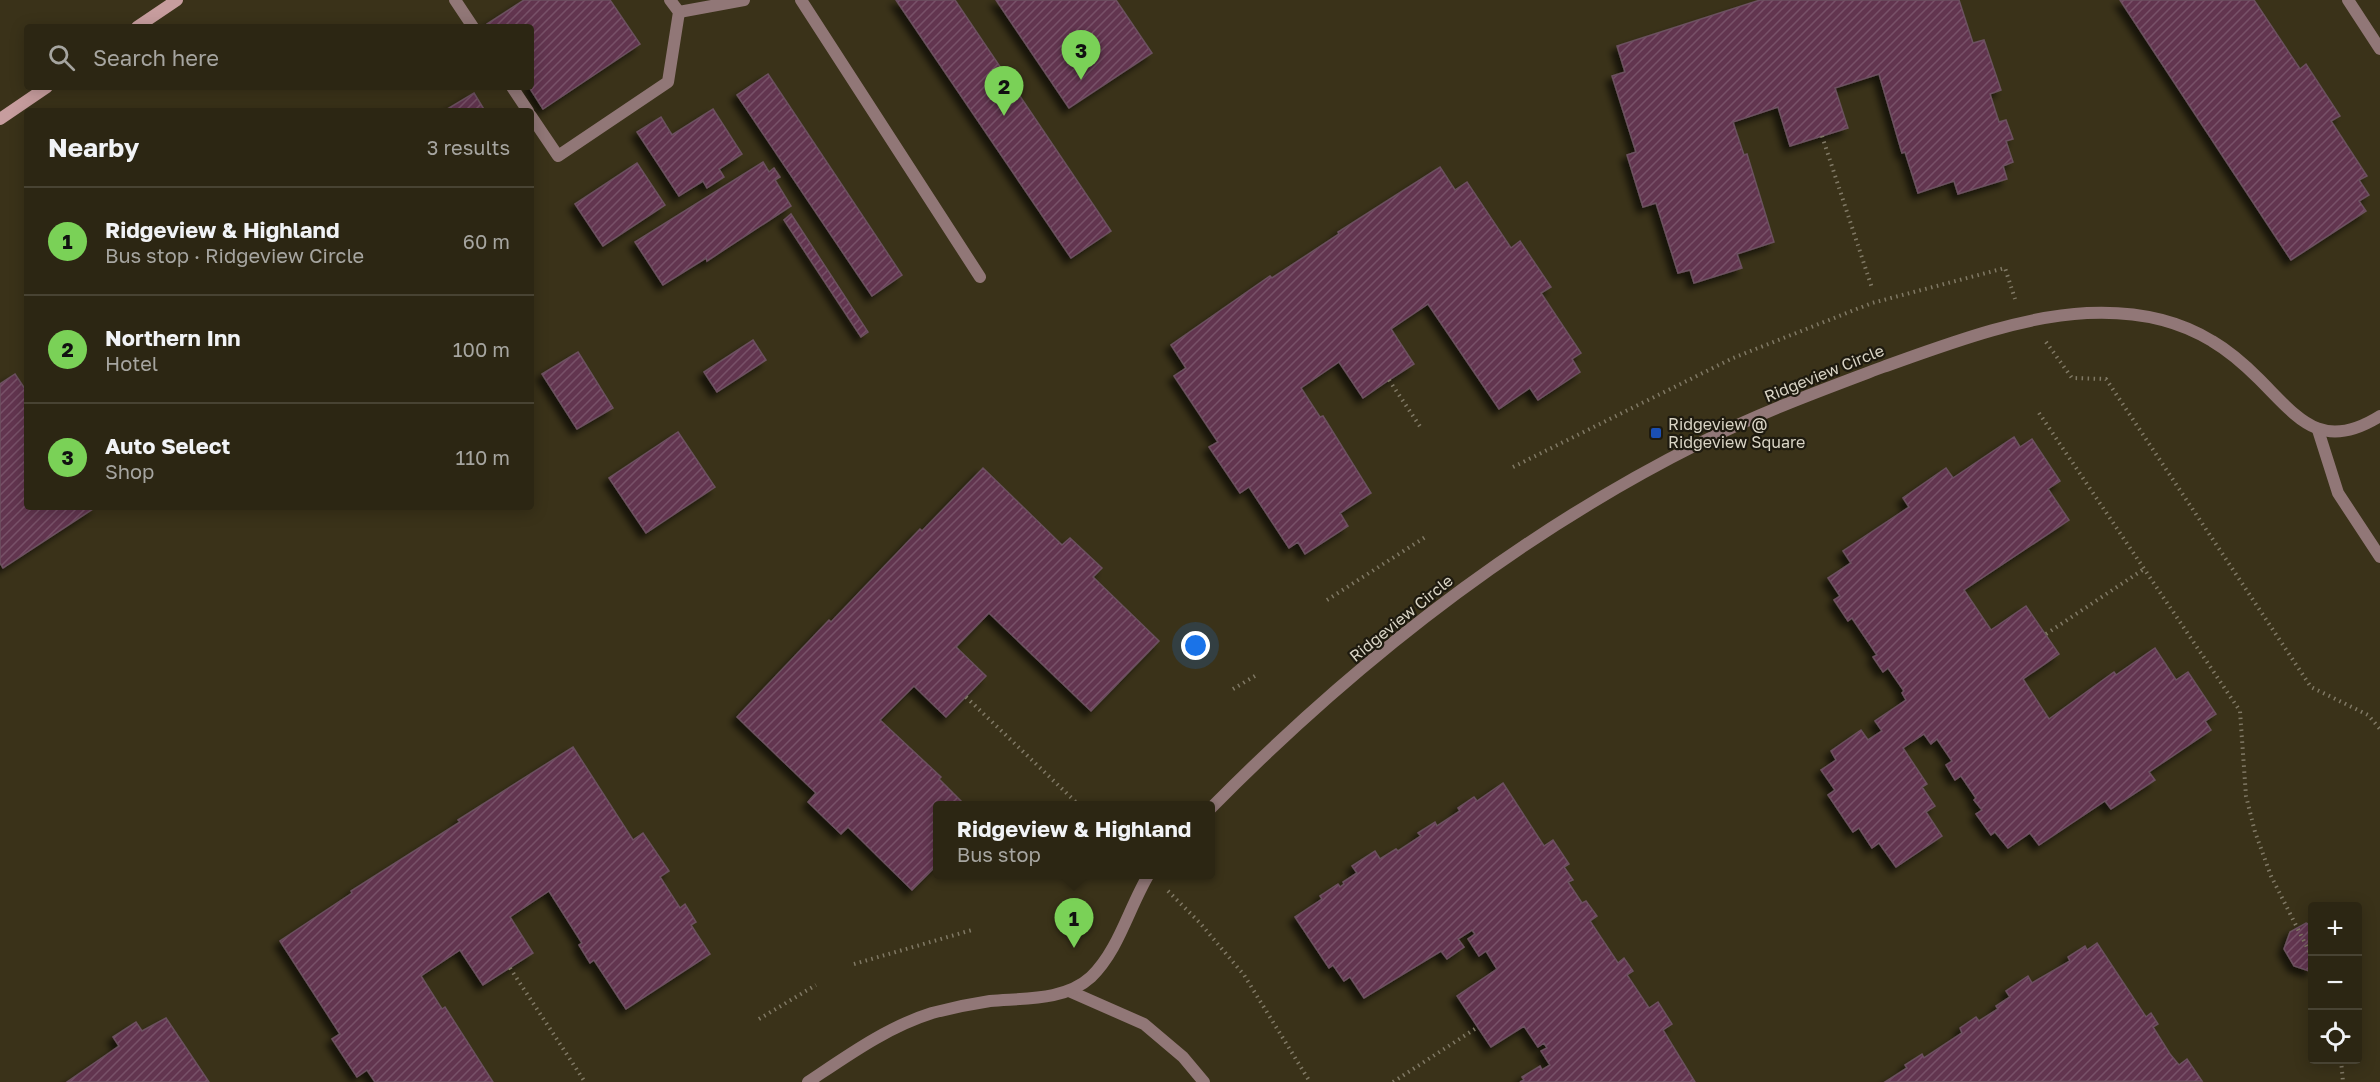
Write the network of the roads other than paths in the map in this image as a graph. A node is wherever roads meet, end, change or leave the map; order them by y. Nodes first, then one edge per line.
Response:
1 (177, 0) edge
2 (455, 0) edge
3 (670, 0) edge
4 (744, 0) edge
5 (801, 0) edge
6 (2348, 0) edge
7 (679, 12) junction
8 (141, 24) edge
9 (471, 24) edge
10 (2380, 49) edge
11 (43, 90) edge
12 (514, 90) edge
13 (526, 108) edge
14 (0, 119) edge
15 (534, 120) edge
16 (980, 277) dead end
17 (2380, 416) edge
18 (2318, 429) junction
19 (2380, 557) edge
20 (1215, 804) edge
21 (1146, 879) edge
22 (1069, 991) junction
23 (808, 1082) edge
24 (1204, 1082) edge

1 - 8 main road
2 - 9 street
3 - 7 street
4 - 7 street
5 - 16 street
6 - 10 street
7 - 15 street
11 - 14 main road
12 - 13 street
17 - 18 street
18 - 19 street
18 - 20 street, Ridgeview Circle
21 - 22 street
22 - 23 street
22 - 24 street

